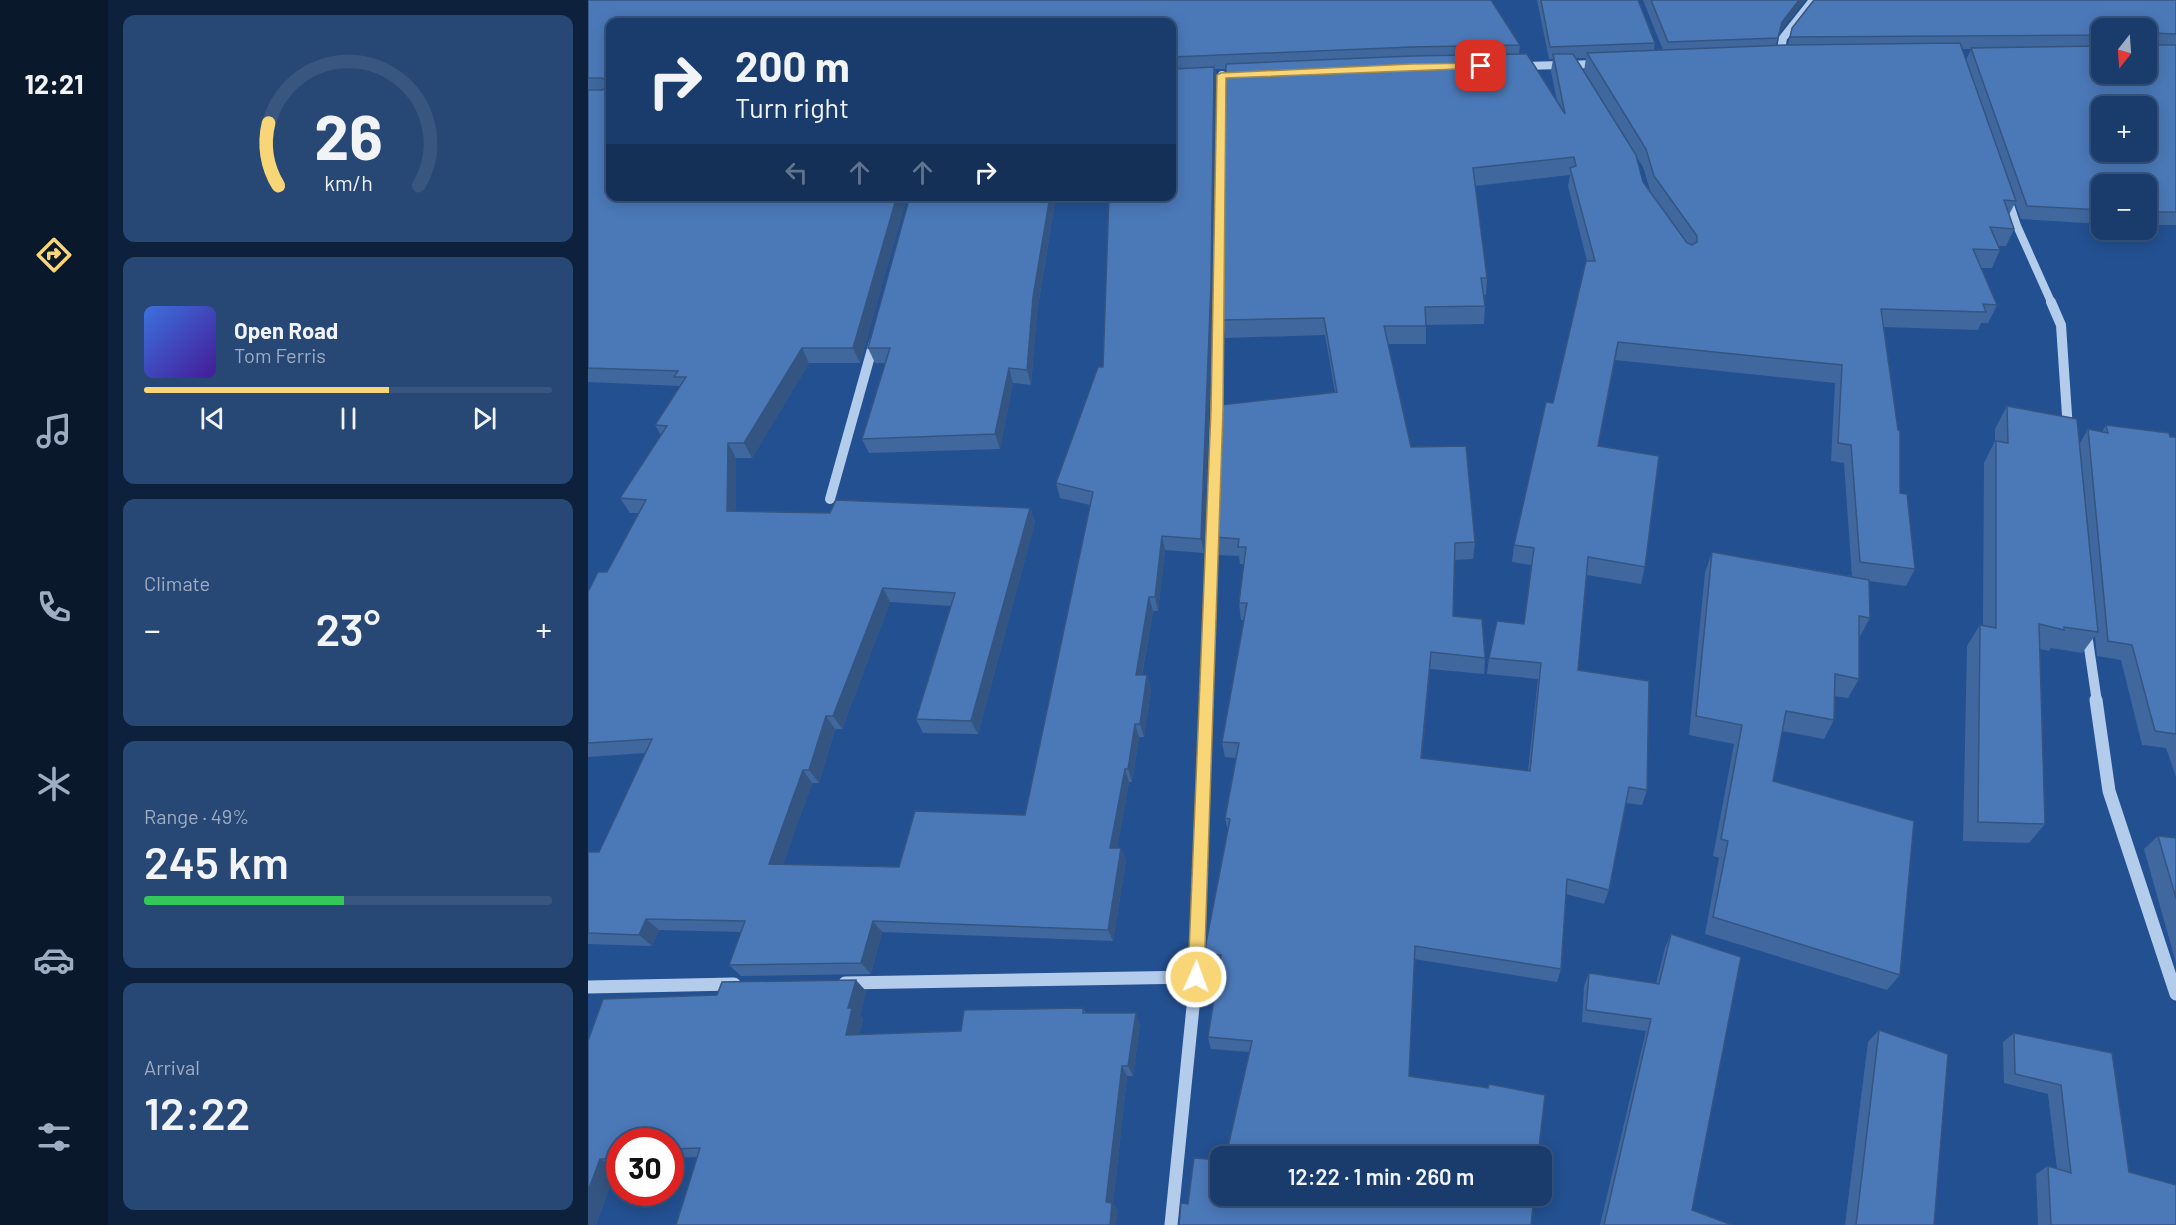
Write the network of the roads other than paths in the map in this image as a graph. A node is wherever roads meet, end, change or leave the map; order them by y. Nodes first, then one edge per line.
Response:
1 (1813, 0) edge
2 (1768, 56) edge
3 (1780, 56) junction
4 (1792, 56) edge
5 (1607, 63) edge
6 (1574, 65) junction
7 (1516, 66) edge
8 (1233, 75) edge
9 (1580, 75) edge
10 (2002, 183) edge
11 (877, 332) edge
12 (2069, 439) edge
13 (830, 500) dead end
14 (2086, 621) edge
15 (1196, 977) junction
16 (826, 983) edge
17 (743, 984) edge
18 (588, 987) edge
19 (2176, 994) edge
20 (1172, 1225) edge

1 - 3 street
2 - 3 street
3 - 4 street
5 - 6 street
6 - 7 street
6 - 9 street
8 - 15 street
10 - 12 street
11 - 13 street
14 - 19 street
15 - 16 street
15 - 20 street
17 - 18 street

